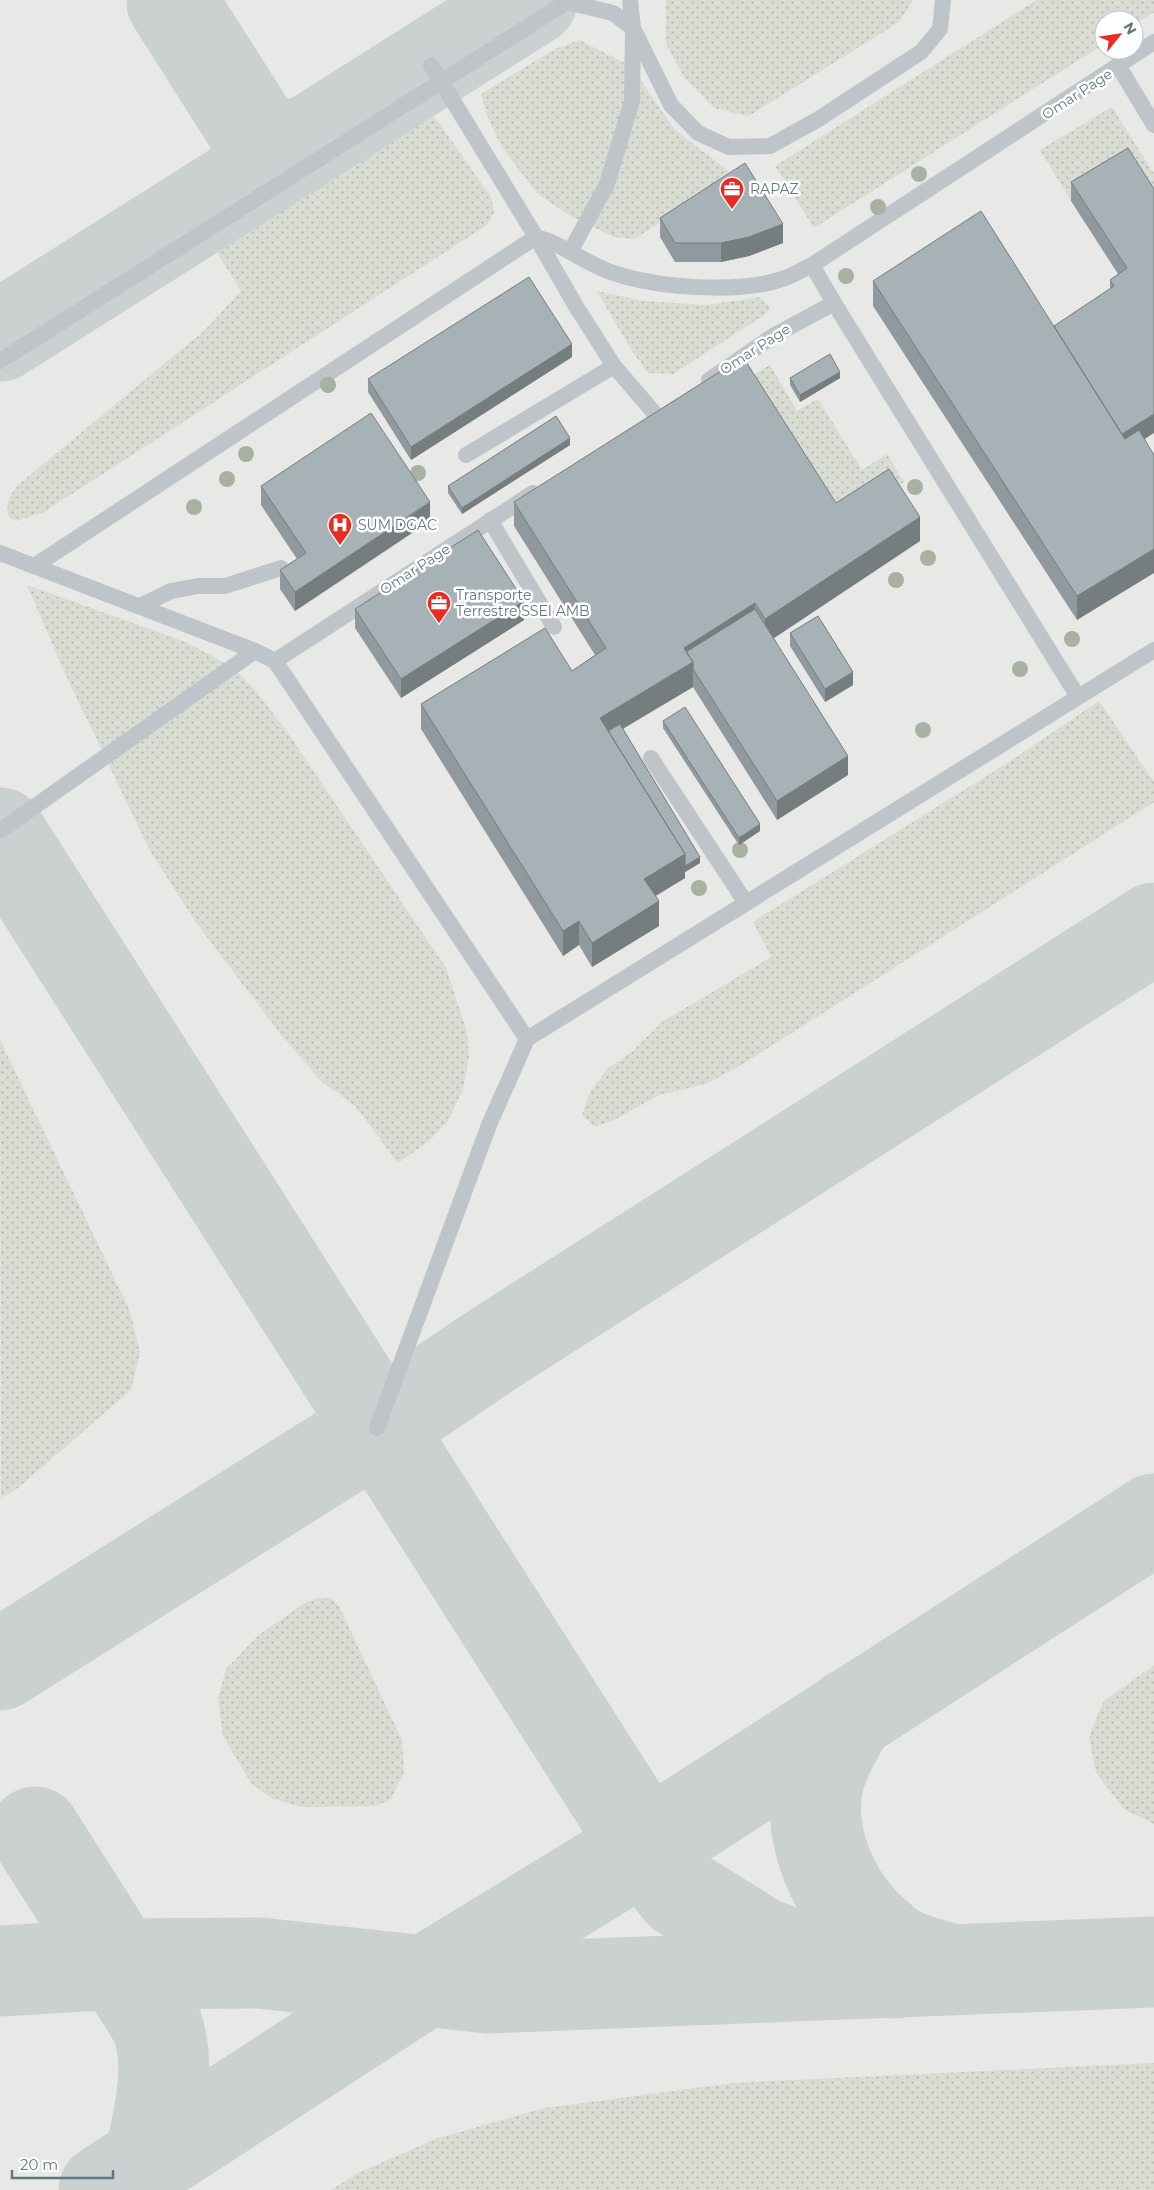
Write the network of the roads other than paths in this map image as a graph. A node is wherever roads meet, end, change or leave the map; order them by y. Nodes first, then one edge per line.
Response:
1 (630, 0) edge
2 (943, 0) edge
3 (568, 1) edge
4 (633, 28) junction
5 (1154, 42) edge
6 (431, 65) dead end
7 (1119, 67) junction
8 (442, 80) junction
9 (1154, 126) edge
10 (536, 237) junction
11 (570, 252) junction
12 (812, 265) junction
13 (834, 303) junction
14 (0, 361) edge
15 (614, 366) junction
16 (695, 389) edge
17 (672, 404) edge
18 (656, 415) junction
19 (640, 426) edge
20 (466, 455) dead end
21 (548, 483) edge
22 (490, 520) junction
23 (0, 553) edge
24 (36, 565) junction
25 (281, 568) edge
26 (140, 606) junction
27 (554, 628) dead end
28 (1154, 650) edge
29 (255, 651) junction
30 (275, 661) junction
31 (1078, 697) junction
32 (651, 758) dead end
33 (0, 831) edge
34 (746, 903) junction
35 (527, 1039) junction
36 (377, 1428) dead end

1 - 4 lane
2 - 4 lane
3 - 4 lane
3 - 8 lane
4 - 11 lane
5 - 7 lane, Omar Page
6 - 8 lane
7 - 9 lane
7 - 12 lane, Omar Page
8 - 10 lane
8 - 14 lane
10 - 11 lane, Omar Page
10 - 15 lane
10 - 24 lane
11 - 12 lane, Omar Page
12 - 13 lane
13 - 16 lane, Omar Page
13 - 31 lane
15 - 18 lane
15 - 20 lane
17 - 18 lane
18 - 19 lane
21 - 22 lane, Omar Page
22 - 27 lane
22 - 30 lane, Omar Page
23 - 24 lane
24 - 26 lane
25 - 26 lane
26 - 29 lane
28 - 31 lane
29 - 30 lane
29 - 33 lane
30 - 35 lane
31 - 34 lane
32 - 34 lane
34 - 35 lane
35 - 36 lane

